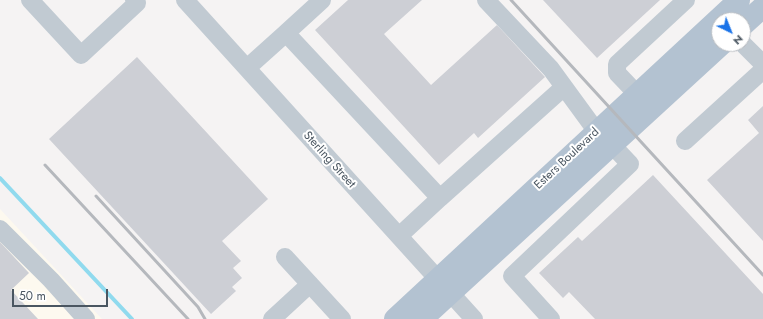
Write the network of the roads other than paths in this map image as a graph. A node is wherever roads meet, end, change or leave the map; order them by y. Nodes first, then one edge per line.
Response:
1 (30, 0) edge
2 (134, 0) edge
3 (185, 0) edge
4 (322, 0) edge
5 (486, 0) edge
6 (686, 0) edge
7 (739, 0) edge
8 (763, 7) edge
9 (751, 18) edge
10 (286, 33) junction
11 (712, 52) edge
12 (751, 52) edge
13 (763, 64) edge
14 (246, 68) junction
15 (763, 70) edge
16 (564, 87) junction
17 (637, 94) junction
18 (604, 139) junction
19 (685, 141) dead end
20 (440, 198) junction
21 (0, 229) edge
22 (399, 236) junction
23 (285, 257) dead end
24 (310, 284) junction
25 (444, 286) junction
26 (86, 319) edge
27 (272, 319) edge
28 (342, 319) edge
29 (395, 319) edge
30 (422, 319) edge
31 (474, 319) edge
32 (551, 319) edge

1 - 2 street
3 - 14 street, Sterling Street
4 - 10 street
5 - 16 street
6 - 17 street
7 - 17 main road, Esters Boulevard
8 - 9 main road
10 - 14 street
10 - 20 street
11 - 18 main road, Esters Boulevard
12 - 13 street
14 - 22 street, Sterling Street
15 - 19 street
16 - 18 street
16 - 20 street
17 - 18 main road, Esters Boulevard
18 - 25 main road, Esters Boulevard
18 - 32 street
20 - 22 street
21 - 26 street
22 - 25 street, Sterling Street
23 - 24 street
24 - 27 street
24 - 28 street
25 - 29 main road, Esters Boulevard
25 - 30 main road, Esters Boulevard
25 - 31 street, Sterling Street

